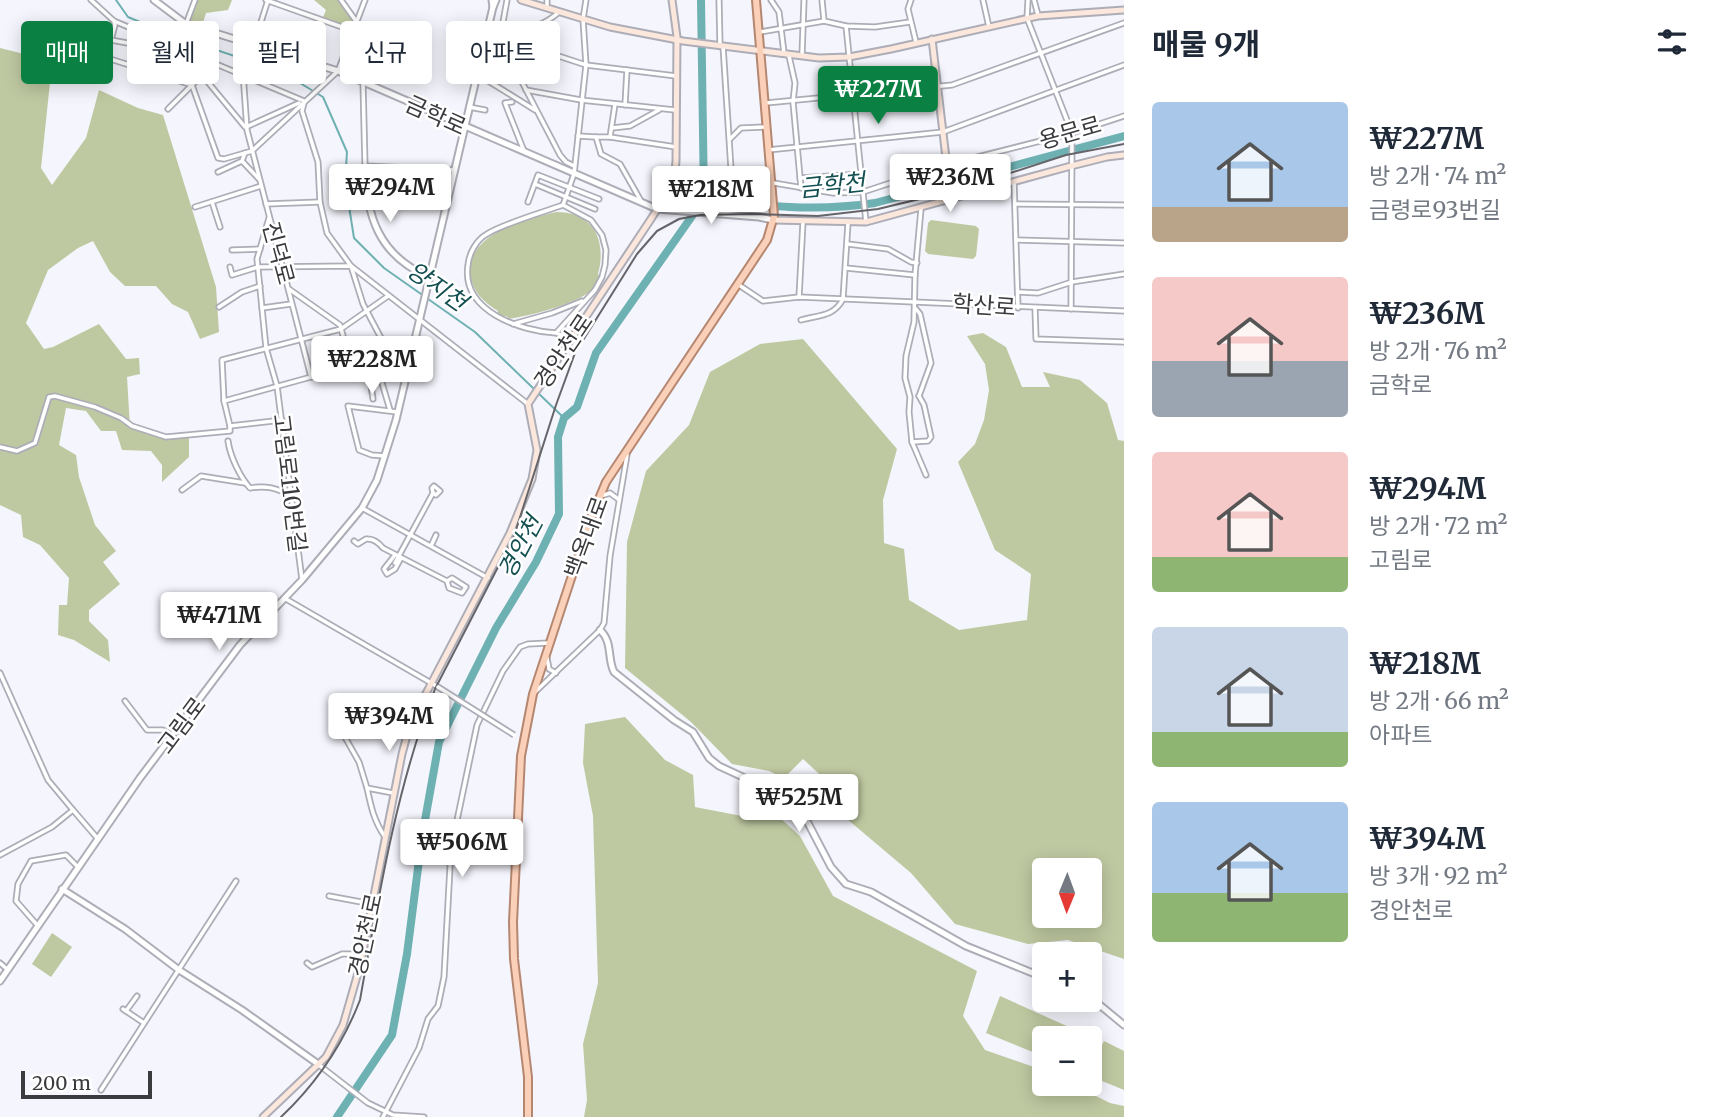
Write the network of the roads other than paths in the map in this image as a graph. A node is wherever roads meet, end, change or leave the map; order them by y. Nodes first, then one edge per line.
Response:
1 (91, 0) edge
2 (154, 0) edge
3 (195, 0) edge
4 (267, 0) edge
5 (341, 0) edge
6 (365, 0) edge
7 (507, 0) edge
8 (521, 0) edge
9 (547, 0) edge
10 (586, 0) edge
11 (672, 0) edge
12 (719, 0) edge
13 (756, 0) edge
14 (771, 0) edge
15 (804, 0) edge
16 (822, 0) edge
17 (911, 0) edge
18 (983, 0) edge
19 (1028, 0) edge
20 (1034, 0) edge
21 (494, 2) edge
22 (547, 8) junction
23 (1124, 10) edge
24 (559, 12) junction
25 (1038, 16) junction
26 (1027, 18) junction
27 (583, 19) junction
28 (114, 21) junction
29 (182, 21) edge
30 (187, 21) edge
31 (261, 21) edge
32 (356, 21) edge
33 (357, 21) edge
34 (490, 21) edge
35 (503, 21) edge
36 (549, 21) edge
37 (824, 21) junction
38 (910, 22) junction
39 (1124, 23) edge
40 (803, 25) junction
41 (340, 26) edge
42 (846, 26) junction
43 (989, 27) junction
44 (782, 28) junction
45 (758, 32) junction
46 (113, 34) edge
47 (932, 39) junction
48 (680, 40) junction
49 (916, 43) junction
50 (722, 45) junction
51 (760, 50) junction
52 (1040, 52) junction
53 (786, 53) junction
54 (802, 55) junction
55 (560, 57) edge
56 (849, 57) junction
57 (113, 60) edge
58 (340, 63) edge
59 (586, 65) junction
60 (1124, 65) edge
61 (233, 69) edge
62 (326, 69) edge
63 (627, 70) junction
64 (336, 73) junction
65 (340, 74) edge
66 (676, 76) junction
67 (209, 84) edge
68 (244, 84) edge
69 (269, 84) edge
70 (363, 84) edge
71 (365, 84) edge
72 (475, 84) edge
73 (493, 84) edge
74 (523, 84) edge
75 (192, 85) junction
76 (937, 85) junction
77 (526, 90) junction
78 (1055, 91) junction
79 (852, 95) junction
80 (306, 100) junction
81 (581, 100) junction
82 (512, 102) dead end
83 (793, 102) junction
84 (615, 104) junction
85 (764, 104) junction
86 (625, 105) junction
87 (469, 107) junction
88 (661, 108) junction
89 (167, 109) dead end
90 (485, 110) dead end
91 (675, 110) junction
92 (537, 111) junction
93 (1124, 116) edge
94 (464, 127) junction
95 (766, 127) junction
96 (246, 128) junction
97 (611, 128) junction
98 (943, 132) junction
99 (1072, 134) junction
100 (578, 136) junction
101 (596, 136) junction
102 (610, 137) junction
103 (730, 139) junction
104 (858, 140) junction
105 (677, 147) junction
106 (797, 147) junction
107 (768, 150) junction
108 (252, 151) junction
109 (244, 153) junction
110 (525, 153) junction
111 (1124, 155) edge
112 (242, 161) junction
113 (365, 166) junction
114 (575, 166) junction
115 (1072, 166) junction
116 (946, 168) junction
117 (454, 170) junction
118 (904, 170) dead end
119 (218, 172) dead end
120 (574, 174) junction
121 (861, 174) junction
122 (800, 178) junction
123 (260, 180) junction
124 (771, 183) junction
125 (535, 184) junction
126 (1015, 185) junction
127 (261, 186) junction
128 (569, 187) junction
129 (801, 188) junction
130 (862, 195) junction
131 (565, 197) junction
132 (599, 199) dead end
133 (951, 200) junction
134 (641, 201) junction
135 (212, 202) junction
136 (320, 202) junction
137 (528, 202) dead end
138 (266, 204) junction
139 (1016, 204) junction
140 (563, 205) junction
141 (1072, 205) junction
142 (1124, 205) edge
143 (195, 207) dead end
144 (594, 209) dead end
145 (661, 209) junction
146 (921, 209) junction
147 (270, 218) junction
148 (774, 218) junction
149 (803, 222) junction
150 (866, 222) junction
151 (848, 223) junction
152 (220, 227) dead end
153 (1017, 240) junction
154 (1072, 242) junction
155 (1124, 243) edge
156 (848, 244) junction
157 (260, 249) junction
158 (232, 250) dead end
159 (917, 263) junction
160 (351, 266) junction
161 (230, 267) dead end
162 (258, 267) junction
163 (282, 267) junction
164 (846, 268) junction
165 (1124, 274) edge
166 (915, 275) junction
167 (428, 276) junction
168 (1072, 282) junction
169 (739, 285) junction
170 (260, 286) junction
171 (288, 288) junction
172 (1017, 292) junction
173 (388, 296) junction
174 (799, 297) junction
175 (843, 299) junction
176 (584, 300) junction
177 (915, 301) junction
178 (292, 304) junction
179 (219, 307) dead end
180 (915, 307) junction
181 (262, 308) junction
182 (1018, 308) junction
183 (1035, 308) junction
184 (1071, 309) junction
185 (366, 310) junction
186 (1124, 311) edge
187 (418, 318) junction
188 (801, 320) dead end
189 (512, 325) junction
190 (341, 329) junction
191 (555, 333) junction
192 (301, 339) junction
193 (571, 339) junction
194 (1124, 342) edge
195 (265, 348) junction
196 (410, 355) junction
197 (382, 361) junction
198 (370, 364) junction
199 (352, 368) junction
200 (311, 377) junction
201 (277, 386) junction
202 (919, 396) junction
203 (911, 397) junction
204 (373, 399) dead end
205 (224, 401) junction
206 (529, 402) junction
207 (390, 410) junction
208 (397, 412) junction
209 (282, 420) junction
210 (230, 426) junction
211 (228, 441) dead end
212 (912, 442) junction
213 (629, 446) junction
214 (0, 447) edge
215 (385, 456) junction
216 (926, 475) dead end
217 (245, 482) junction
218 (431, 489) junction
219 (182, 490) dead end
220 (291, 496) junction
221 (600, 498) junction
222 (619, 501) junction
223 (362, 508) junction
224 (436, 534) dead end
225 (410, 535) junction
226 (354, 541) dead end
227 (431, 547) junction
228 (398, 557) junction
229 (395, 563) dead end
230 (488, 578) junction
231 (302, 580) junction
232 (447, 581) junction
233 (284, 598) junction
234 (600, 630) junction
235 (550, 643) junction
236 (547, 651) junction
237 (0, 673) edge
238 (558, 673) junction
239 (431, 684) junction
240 (533, 694) junction
241 (125, 701) dead end
242 (333, 716) dead end
243 (173, 736) junction
244 (523, 737) junction
245 (367, 788) junction
246 (395, 793) junction
247 (73, 810) junction
248 (98, 839) junction
249 (386, 839) junction
250 (0, 855) edge
251 (78, 867) junction
252 (236, 881) dead end
253 (62, 888) junction
254 (329, 896) dead end
255 (372, 904) junction
256 (38, 926) junction
257 (362, 954) junction
258 (0, 963) edge
259 (307, 963) dead end
260 (8, 970) junction
261 (179, 970) junction
262 (1032, 973) edge
263 (0, 981) edge
264 (137, 996) dead end
265 (1102, 1008) edge
266 (144, 1023) junction
267 (1124, 1025) edge
268 (320, 1066) junction
269 (101, 1090) dead end
270 (384, 1113) edge
271 (263, 1117) edge
272 (424, 1117) edge
273 (528, 1117) edge

1 - 28 street
2 - 29 street, 금학로
3 - 30 street
4 - 31 street
4 - 41 street
5 - 32 street
6 - 33 street
7 - 35 street
8 - 22 main road
9 - 22 street
10 - 27 street
11 - 48 main road, 경안천로
12 - 50 street
13 - 45 main road, 백옥대로
14 - 44 street
15 - 40 street
16 - 37 street
17 - 38 street
18 - 43 street
19 - 26 street
20 - 25 street
21 - 34 street, 고림로
22 - 24 main road
23 - 25 main road
24 - 27 main road
24 - 36 street
25 - 26 main road
26 - 43 main road
26 - 52 street
27 - 48 main road
27 - 59 street
28 - 46 street
28 - 61 street
37 - 40 street
37 - 42 street
38 - 42 street
38 - 49 street
39 - 52 street
40 - 44 street
40 - 54 street
42 - 56 street
43 - 47 main road
44 - 45 street
44 - 53 street
45 - 51 main road, 백옥대로
47 - 49 main road
47 - 76 main road
48 - 50 main road
48 - 66 main road, 경안천로
49 - 56 main road
50 - 51 main road
50 - 103 street
51 - 53 main road
51 - 85 main road, 백옥대로
52 - 76 street
52 - 78 street
53 - 54 main road
53 - 83 street
54 - 56 main road
55 - 59 street
56 - 79 street
57 - 75 street
58 - 64 street
59 - 63 street
59 - 81 street
60 - 78 street
62 - 64 street, 금학로
63 - 66 street
63 - 86 street
64 - 65 street, 금학로
64 - 80 street
66 - 91 main road, 경안천로
67 - 96 street, 진덕로
68 - 96 street, 진덕로
69 - 80 street
70 - 113 street
71 - 94 street, 금학로
72 - 87 street, 고림로
73 - 92 street
74 - 77 street
75 - 89 street
75 - 109 street
76 - 79 street
76 - 98 main road
77 - 81 street
77 - 92 street
78 - 98 street
78 - 99 street
79 - 83 street
79 - 104 street
80 - 96 street
80 - 108 street
80 - 136 street
81 - 84 street
81 - 100 street
82 - 110 street
83 - 85 street
83 - 106 street
84 - 86 street
84 - 97 street
85 - 95 main road, 백옥대로
86 - 88 street
87 - 90 street
87 - 94 street, 고림로
88 - 91 street
88 - 97 street
91 - 105 main road, 경안천로
92 - 114 street
93 - 99 street, 용문로
94 - 110 street, 금학로
94 - 117 street, 고림로
95 - 103 street
95 - 107 main road, 백옥대로
96 - 108 street, 진덕로
97 - 102 street
98 - 104 street
98 - 116 main road
99 - 115 street
99 - 116 street, 용문로
100 - 101 street
100 - 114 street
101 - 102 street
101 - 134 street
102 - 105 street
103 - 124 street, 용문로
104 - 106 street
104 - 121 street
105 - 145 main road, 경안천로
106 - 107 street
106 - 122 street
107 - 124 main road, 백옥대로
108 - 109 street
108 - 123 street, 진덕로
109 - 112 street
110 - 120 street, 금학로
111 - 115 main road
112 - 119 street
112 - 123 street
113 - 117 street
113 - 167 street
114 - 120 street
115 - 126 main road
115 - 141 street
116 - 118 street
116 - 130 street, 용문로
116 - 133 main road
117 - 167 street, 고림로
120 - 128 street
120 - 134 street, 금학로
121 - 122 street
121 - 130 street
122 - 129 street
123 - 127 street, 진덕로
124 - 129 street, 용문로
124 - 148 main road, 백옥대로
125 - 128 street
125 - 131 street
125 - 137 street
126 - 133 main road
126 - 139 street
127 - 135 street
127 - 138 street, 진덕로
128 - 131 street
128 - 132 street
129 - 130 street, 용문로
130 - 150 street
131 - 140 street
131 - 144 street
133 - 146 main road
134 - 145 street, 금학로
135 - 143 street
135 - 152 street
136 - 138 street
136 - 160 street
138 - 147 street, 진덕로
139 - 141 street
139 - 153 street
140 - 176 street
140 - 189 street
141 - 142 street
141 - 154 street
145 - 148 street
145 - 193 main road, 경안천로
146 - 150 main road
146 - 159 street
147 - 157 street, 고림로110번길
147 - 163 street, 진덕로
148 - 149 main road
148 - 169 main road, 백옥대로
149 - 151 main road
149 - 174 street
150 - 151 main road
151 - 156 street
153 - 154 street
153 - 172 street
154 - 155 street
154 - 168 street
156 - 159 street
156 - 164 street
157 - 158 street
157 - 162 street, 고림로110번길
159 - 166 street
160 - 163 street
160 - 173 street
160 - 185 street
161 - 162 street
162 - 163 street
162 - 170 street, 고림로110번길
163 - 171 street, 진덕로
164 - 166 street
164 - 175 street
165 - 168 street
166 - 177 street
167 - 187 street, 고림로
168 - 172 street
168 - 184 street
169 - 174 street, 학산로
169 - 213 main road, 백옥대로
170 - 179 street
170 - 181 street, 고림로110번길
171 - 178 street, 진덕로
171 - 190 street
172 - 182 street
173 - 185 street
173 - 187 street
174 - 175 street, 학산로
175 - 177 street, 학산로
175 - 188 street
176 - 189 street
176 - 191 street
177 - 180 street
177 - 182 street, 학산로
178 - 181 street
178 - 192 street, 진덕로
180 - 202 street
180 - 203 street
181 - 195 street, 고림로110번길
182 - 183 street, 학산로
183 - 184 street, 학산로
183 - 194 street
184 - 186 street, 학산로
185 - 190 street
185 - 197 street
187 - 196 street, 고림로
187 - 206 street
189 - 191 street
190 - 192 street
190 - 199 street
191 - 193 street
192 - 195 street
192 - 200 street, 진덕로
193 - 206 main road, 경안천로
195 - 201 street, 고림로110번길
195 - 205 street
196 - 197 street
196 - 208 street, 고림로
197 - 198 street
197 - 207 street
198 - 199 street
198 - 204 street
199 - 200 street
200 - 201 street
201 - 205 street
201 - 209 street, 고림로110번길
202 - 203 street
202 - 212 street
203 - 212 street
205 - 210 street
206 - 230 main road, 경안천로
207 - 208 street
207 - 215 street
208 - 215 street, 고림로
209 - 210 street
209 - 220 street, 고림로110번길
210 - 214 street
211 - 217 street
212 - 216 street
213 - 221 main road, 백옥대로
213 - 222 street
215 - 223 street, 고림로
217 - 219 street
217 - 220 street
218 - 218 street
218 - 225 street
220 - 231 street, 고림로110번길
221 - 222 street
221 - 235 main road, 백옥대로
222 - 234 street
223 - 225 street
223 - 231 street, 고림로
224 - 227 street
225 - 227 street
225 - 228 street
226 - 228 street
227 - 230 street
228 - 228 street
228 - 229 street
228 - 232 street
230 - 239 main road, 경안천로
231 - 233 street, 고림로
232 - 232 street
233 - 239 street
233 - 243 street, 고림로
234 - 238 street
234 - 262 street
235 - 236 main road, 백옥대로
235 - 270 street
236 - 238 street
236 - 240 main road, 백옥대로
237 - 247 street
238 - 240 street
239 - 244 street, bridge
239 - 246 main road, 경안천로
240 - 244 main road, 백옥대로
241 - 243 street
242 - 245 street
243 - 248 street, 고림로
244 - 273 main road, 백옥대로
245 - 246 street
245 - 249 street
246 - 249 main road, 경안천로
247 - 248 street
247 - 250 street
248 - 251 street, 고림로
249 - 255 main road, 경안천로
251 - 253 street, 고림로
251 - 256 street
252 - 261 street
253 - 256 street, 고림로
253 - 261 street
254 - 255 street
255 - 257 main road, 경안천로
256 - 260 street, 고림로
257 - 259 street
257 - 268 main road, 경안천로
258 - 260 street
260 - 263 street, 고림로
261 - 266 street
261 - 268 street
264 - 266 street
265 - 267 street
266 - 269 street
268 - 270 street
268 - 271 main road, 경안천로
270 - 272 street

